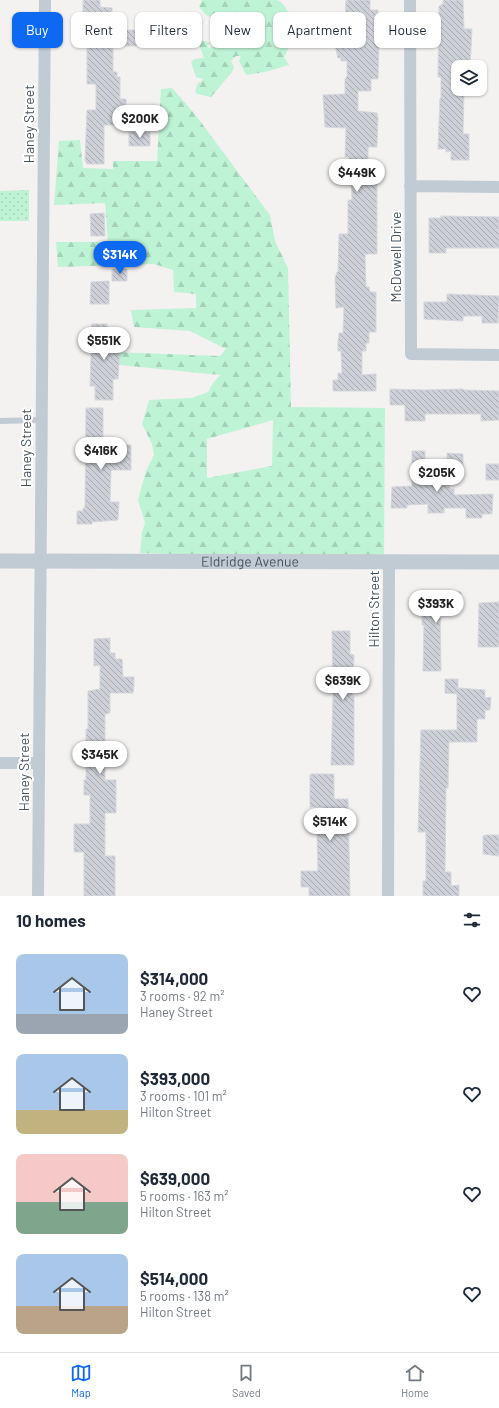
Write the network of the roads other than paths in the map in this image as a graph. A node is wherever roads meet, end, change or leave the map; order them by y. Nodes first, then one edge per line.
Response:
1 (44, 0) edge
2 (410, 0) edge
3 (410, 186) junction
4 (499, 187) edge
5 (499, 356) edge
6 (41, 420) junction
7 (0, 421) edge
8 (0, 561) edge
9 (40, 562) junction
10 (389, 562) junction
11 (499, 562) edge
12 (0, 763) edge
13 (39, 763) junction
14 (38, 896) edge
15 (388, 896) edge

1 - 6 street, Haney Street
2 - 3 street, McDowell Drive
3 - 4 street
3 - 5 street, McDowell Drive
6 - 7 lane
6 - 9 street, Haney Street
8 - 9 street, Eldridge Avenue
9 - 10 street, Eldridge Avenue
9 - 13 street, Haney Street
10 - 11 street, Eldridge Avenue
10 - 15 street, Hilton Street
12 - 13 street
13 - 14 street, Haney Street

